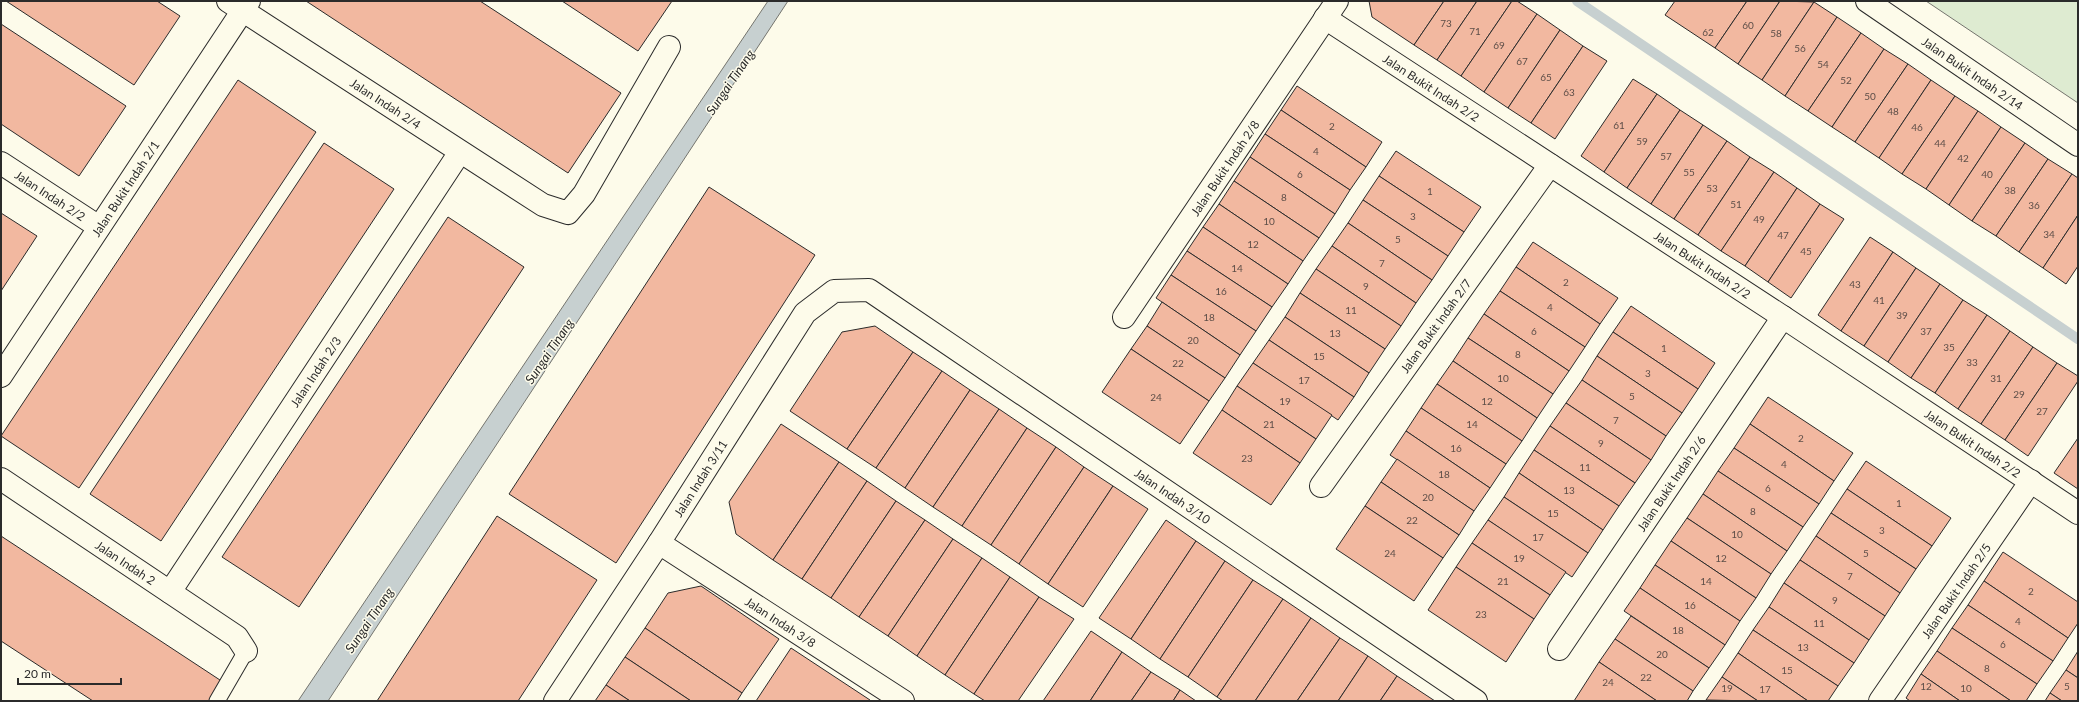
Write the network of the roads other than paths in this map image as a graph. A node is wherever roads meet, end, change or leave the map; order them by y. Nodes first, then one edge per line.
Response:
1 (1867, 1) edge
2 (240, 4) edge
3 (1331, 10) edge
4 (669, 47) dead end
5 (2078, 145) edge
6 (460, 152) junction
7 (1, 163) edge
8 (1550, 165) junction
9 (99, 227) junction
10 (869, 290) joint
11 (1124, 317) dead end
12 (1783, 317) junction
13 (1, 376) edge
14 (1, 479) edge
15 (2031, 481) junction
16 (1321, 486) dead end
17 (2078, 513) edge
18 (659, 543) junction
19 (170, 592) junction
20 (1559, 649) dead end
21 (246, 651) joint
22 (217, 701) edge
23 (555, 701) edge
24 (902, 701) edge
25 (1476, 701) edge
26 (1880, 701) edge

1 - 5 street, Jalan Bukit Indah 2/14
2 - 6 street, Jalan Indah 2/4
2 - 9 street, Jalan Bukit Indah 2/1
3 - 8 street, Jalan Bukit Indah 2/2
3 - 11 street, Jalan Bukit Indah 2/8
4 - 6 street, Jalan Indah 2/4
6 - 19 street, Jalan Indah 2/3
7 - 9 street, Jalan Indah 2/2
8 - 12 street, Jalan Bukit Indah 2/2
8 - 16 street, Jalan Bukit Indah 2/7
9 - 13 street, Jalan Bukit Indah 2/1
10 - 18 street, Jalan Indah 3/11
10 - 25 street, Jalan Indah 3/10
12 - 15 street, Jalan Bukit Indah 2/2
12 - 20 street, Jalan Bukit Indah 2/6
14 - 19 street, Jalan Indah 2
15 - 17 street, Jalan Bukit Indah 2/2
15 - 26 street, Jalan Bukit Indah 2/5
18 - 23 street, Jalan Indah 3/11
18 - 24 street, Jalan Indah 3/8
19 - 21 street, Jalan Indah 2
21 - 22 lane

